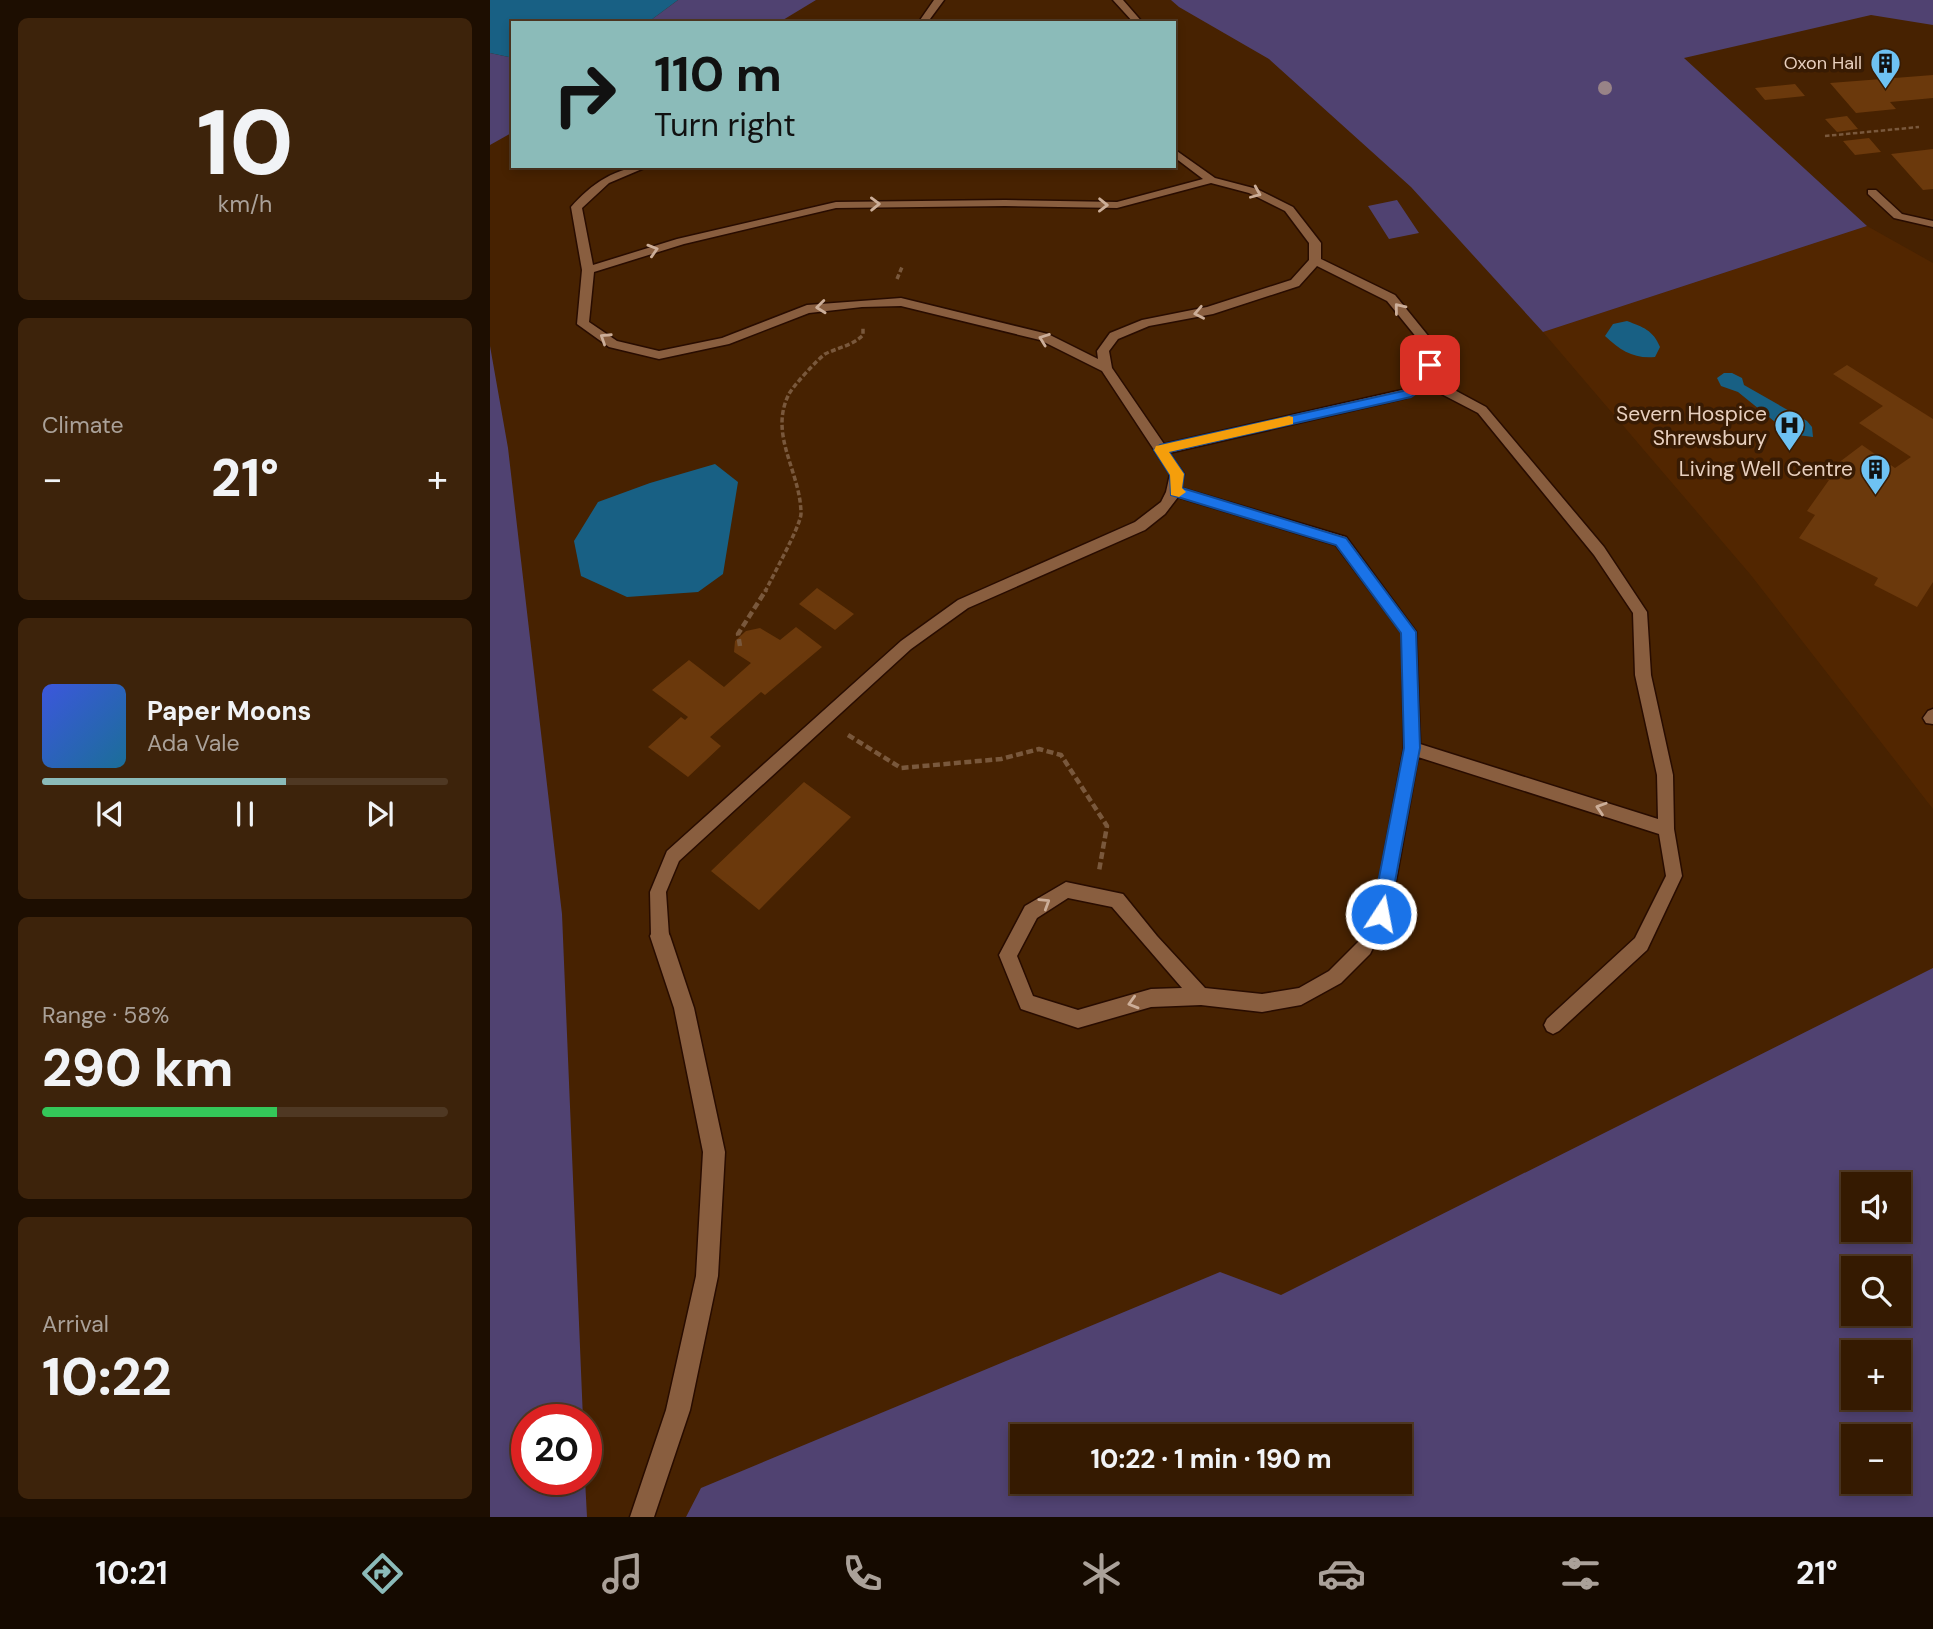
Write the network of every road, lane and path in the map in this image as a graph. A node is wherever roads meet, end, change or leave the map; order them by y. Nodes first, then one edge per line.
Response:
1 (939, 0) edge
2 (1118, 0) edge
3 (923, 21) edge
4 (1137, 21) edge
5 (1919, 127) dead end
6 (1825, 136) dead end
7 (1176, 153) edge
8 (639, 168) edge
9 (1212, 180) junction
10 (1872, 192) dead end
11 (1933, 224) edge
12 (1315, 261) junction
13 (588, 270) junction
14 (862, 303) junction
15 (1106, 368) junction
16 (1428, 381) junction
17 (1160, 450) junction
18 (1175, 491) junction
19 (740, 646) dead end
20 (823, 720) junction
21 (1412, 748) junction
22 (1666, 829) junction
23 (1091, 895) junction
24 (660, 936) joint
25 (1201, 996) junction
26 (1553, 1025) dead end
27 (642, 1517) edge

1 - 3 lane
2 - 4 lane
5 - 6 path
7 - 9 lane
8 - 13 lane
9 -> 12 lane
13 -> 9 lane
10 - 11 lane
12 -> 15 lane
16 -> 12 lane
14 -> 13 lane
15 -> 14 lane
14 - 19 path
15 - 17 lane
16 - 17 lane
16 - 22 lane
17 - 18 lane
18 - 20 lane
18 - 21 lane
20 - 23 path
20 - 24 lane
22 -> 21 lane
21 - 25 lane
22 - 26 lane
23 - 25 lane
25 -> 23 lane
24 - 27 street

